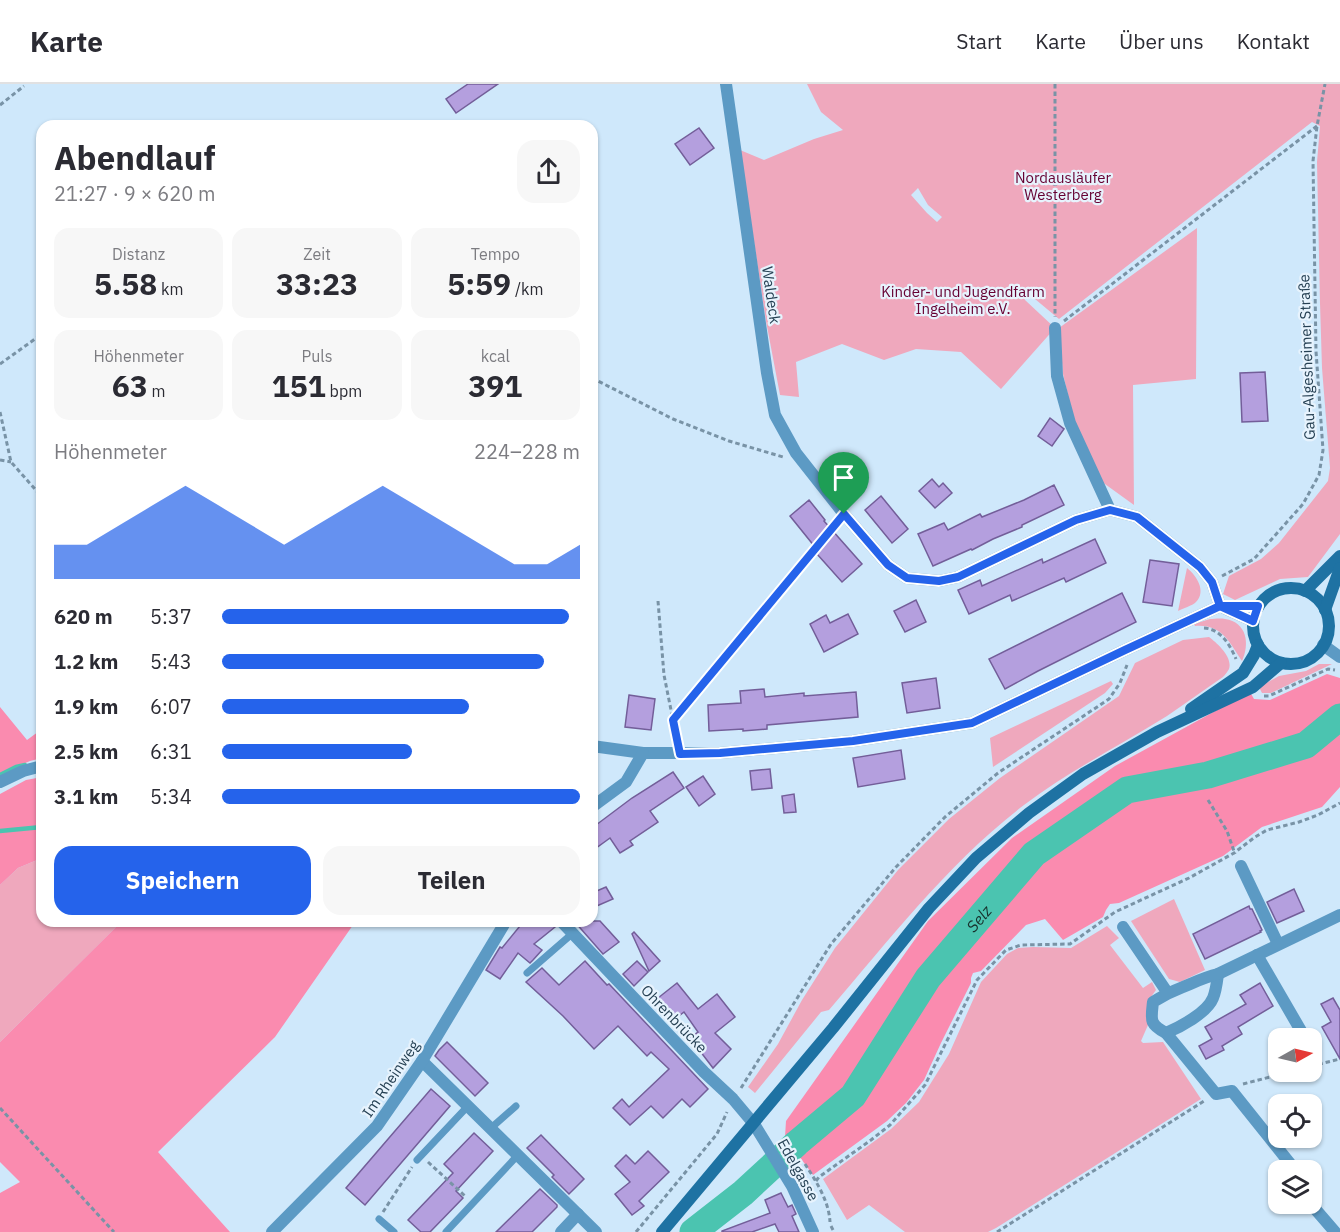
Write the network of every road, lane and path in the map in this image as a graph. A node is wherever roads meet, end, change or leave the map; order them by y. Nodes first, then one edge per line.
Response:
1 (726, 84) edge
2 (1055, 84) edge
3 (1325, 84) edge
4 (24, 86) dead end
5 (0, 105) edge
6 (1317, 126) junction
7 (1055, 328) junction
8 (36, 338) edge
9 (0, 364) edge
10 (598, 381) edge
11 (0, 412) edge
12 (796, 453) junction
13 (0, 460) edge
14 (11, 462) junction
15 (36, 490) edge
16 (1110, 510) junction
17 (844, 514) junction
18 (1340, 556) edge
19 (1340, 568) edge
20 (1212, 582) junction
21 (1305, 591) junction
22 (658, 601) dead end
23 (1220, 606) junction
24 (1258, 606) junction
25 (1325, 610) junction
26 (1253, 621) junction
27 (1201, 629) dead end
28 (1258, 645) junction
29 (1323, 645) junction
30 (1340, 657) edge
31 (1128, 660) dead end
32 (1281, 663) junction
33 (1239, 665) dead end
34 (1340, 671) edge
35 (1258, 695) dead end
36 (673, 720) junction
37 (1157, 732) junction
38 (598, 747) edge
39 (643, 753) junction
40 (680, 754) junction
41 (36, 768) edge
42 (0, 783) edge
43 (1208, 800) dead end
44 (598, 803) edge
45 (1340, 803) edge
46 (1234, 853) junction
47 (1241, 866) dead end
48 (1340, 915) edge
49 (502, 927) edge
50 (567, 927) edge
51 (1123, 927) dead end
52 (573, 933) junction
53 (1278, 944) junction
54 (1257, 955) junction
55 (527, 973) dead end
56 (1218, 974) junction
57 (1167, 992) junction
58 (1299, 1028) edge
59 (1166, 1033) junction
60 (1340, 1059) edge
61 (422, 1061) junction
62 (1322, 1063) edge
63 (1268, 1077) edge
64 (1232, 1091) junction
65 (1216, 1094) junction
66 (733, 1099) junction
67 (468, 1106) junction
68 (516, 1106) dead end
69 (0, 1108) edge
70 (754, 1124) junction
71 (491, 1128) junction
72 (518, 1155) junction
73 (419, 1158) junction
74 (1287, 1160) edge
75 (805, 1164) dead end
76 (816, 1181) junction
77 (473, 1204) junction
78 (578, 1214) junction
79 (1319, 1214) edge
80 (379, 1219) joint
81 (114, 1232) edge
82 (272, 1232) edge
83 (394, 1232) edge
84 (446, 1232) edge
85 (561, 1232) edge
86 (596, 1232) edge
87 (636, 1232) edge
88 (662, 1232) edge
89 (813, 1232) edge
90 (834, 1232) edge
91 (997, 1232) edge
92 (1335, 1232) edge

1 - 12 street, Waldeck
2 - 7 path
3 - 6 path, Gau-Algesheimer Straße
4 - 5 path
6 - 7 path
6 - 20 path, Gau-Algesheimer Straße
7 - 16 street
8 - 9 path
10 - 12 path
11 - 14 path
12 - 17 street, Waldeck
13 - 14 path
14 - 15 path
16 - 17 street, Waldeck
16 - 20 street
17 - 36 path
18 - 21 main road
19 - 25 main road
20 - 23 street
21 - 24 main road
21 - 25 main road
22 - 36 path
23 - 24 street
23 - 26 street
23 - 40 street
24 - 26 main road
25 - 29 main road
26 - 28 main road
27 - 33 path
28 - 32 main road
28 - 37 main road
29 - 30 street
29 - 32 main road
31 - 66 path
32 - 37 main road
34 - 35 path
36 - 40 path
37 - 70 main road
38 - 39 street
39 - 40 street
39 - 44 street
41 - 42 street
43 - 46 path
45 - 46 path
46 - 76 path
47 - 53 street
48 - 53 street
49 - 61 street, Im Rheinweg
50 - 52 street, Ohrenbrücke
51 - 57 street
52 - 55 lane
52 - 66 street, Ohrenbrücke
53 - 54 street
54 - 56 street
54 - 58 street
56 - 57 street
56 - 59 street
57 - 59 street
59 - 65 street
60 - 62 path
61 - 67 street
61 - 82 street, Im Rheinweg
63 - 64 path
64 - 65 street
64 - 74 street
65 - 91 path
66 - 70 street, Ohrenbrücke
66 - 87 path
67 - 71 street
67 - 73 lane
68 - 71 lane
69 - 81 path
70 - 88 main road
70 - 89 street, Edelgasse
71 - 72 street
72 - 77 lane
72 - 78 street
73 - 77 path
73 - 80 path
75 - 76 path
76 - 90 path
77 - 84 lane
78 - 85 street
78 - 86 street
79 - 92 street
80 - 83 lane

